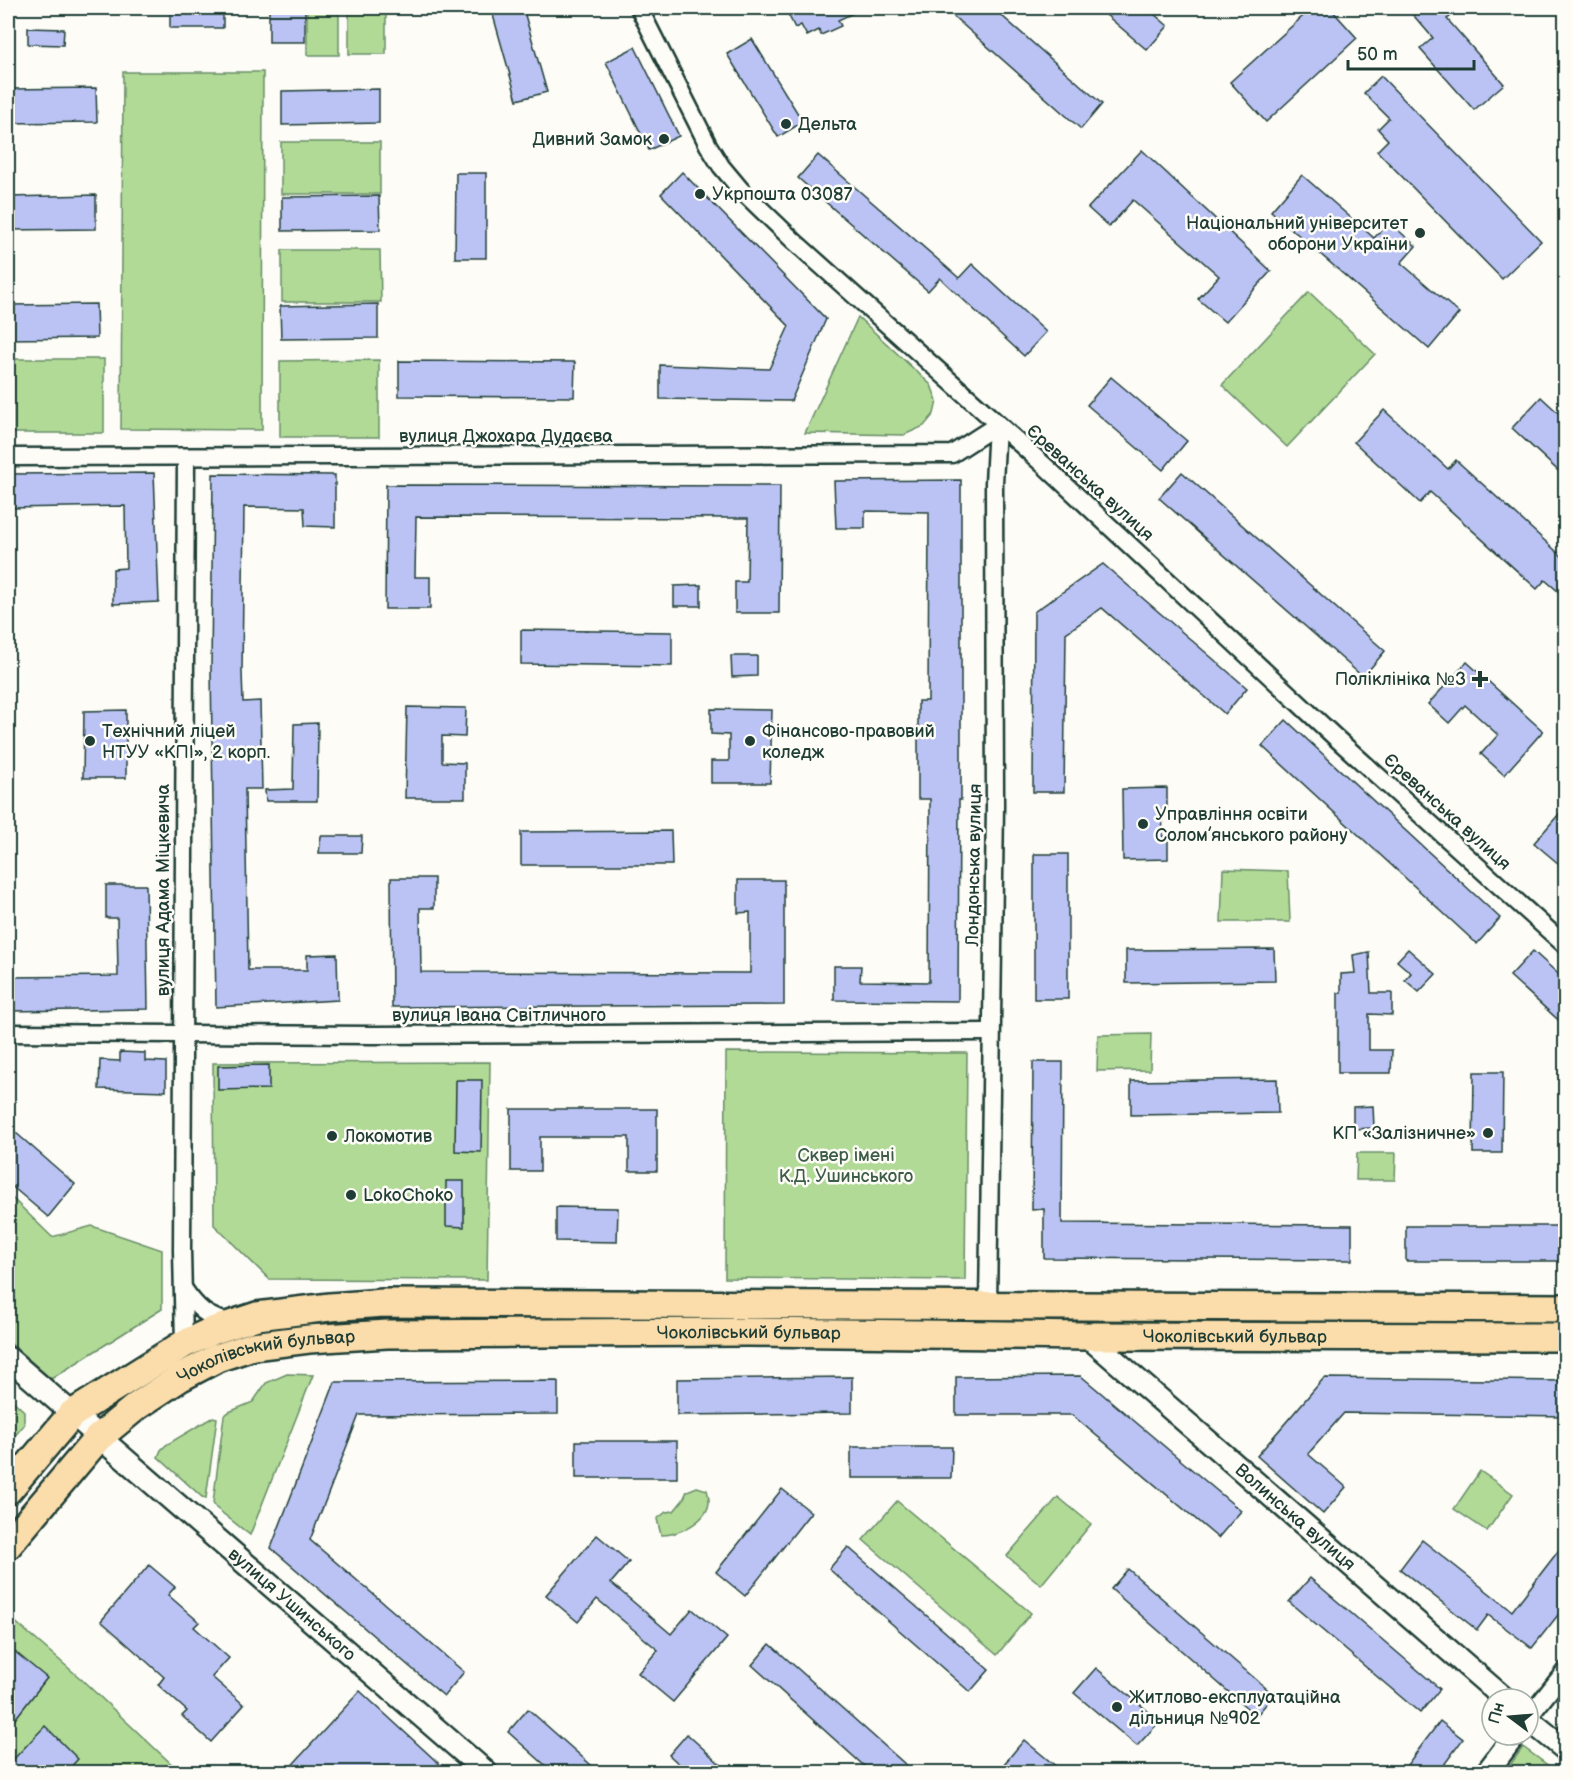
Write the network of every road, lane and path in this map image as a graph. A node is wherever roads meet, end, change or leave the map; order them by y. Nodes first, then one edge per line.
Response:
1 (639, 8) edge
2 (997, 425) junction
3 (8, 457) edge
4 (186, 457) junction
5 (1566, 946) edge
6 (991, 1032) junction
7 (8, 1033) edge
8 (182, 1033) junction
9 (183, 1288) junction
10 (988, 1305) junction
11 (1566, 1308) edge
12 (239, 1321) junction
13 (1087, 1336) junction
14 (1566, 1336) edge
15 (184, 1344) junction
16 (8, 1358) edge
17 (72, 1414) junction
18 (98, 1438) junction
19 (8, 1490) edge
20 (8, 1545) edge
21 (1566, 1670) edge
22 (1491, 1687) edge
23 (1540, 1703) edge
24 (1540, 1728) edge
25 (1506, 1747) edge
26 (1566, 1750) edge
27 (486, 1773) edge
28 (1487, 1773) edge

1 - 2 street, Єреванська вулиця
2 - 4 street, вулиця Джохара Дудаєва
2 - 5 street, Єреванська вулиця
2 - 6 street, Лондонська вулиця
3 - 4 street, вулиця Джохара Дудаєва
4 - 8 street, вулиця Адама Міцкевича
6 - 8 street, вулиця Івана Світличного
6 - 10 street, Лондонська вулиця
7 - 8 street, вулиця Івана Світличного
8 - 9 street, вулиця Адама Міцкевича
9 - 12 street
9 - 15 street, вулиця Адама Міцкевича
10 - 11 main road, Чоколівський бульвар
10 - 12 main road, Чоколівський бульвар
12 - 15 main road, Чоколівський бульвар
13 - 14 main road, Чоколівський бульвар
13 - 18 main road, Чоколівський бульвар
13 - 22 street, Волинська вулиця
15 - 17 main road, Чоколівський бульвар
16 - 17 street, вулиця Ушинського
17 - 18 street, вулиця Ушинського
17 - 19 main road, Чоколівський бульвар
18 - 20 main road, Чоколівський бульвар
18 - 27 street, вулиця Ушинського
21 - 23 street
24 - 26 street
25 - 28 street

